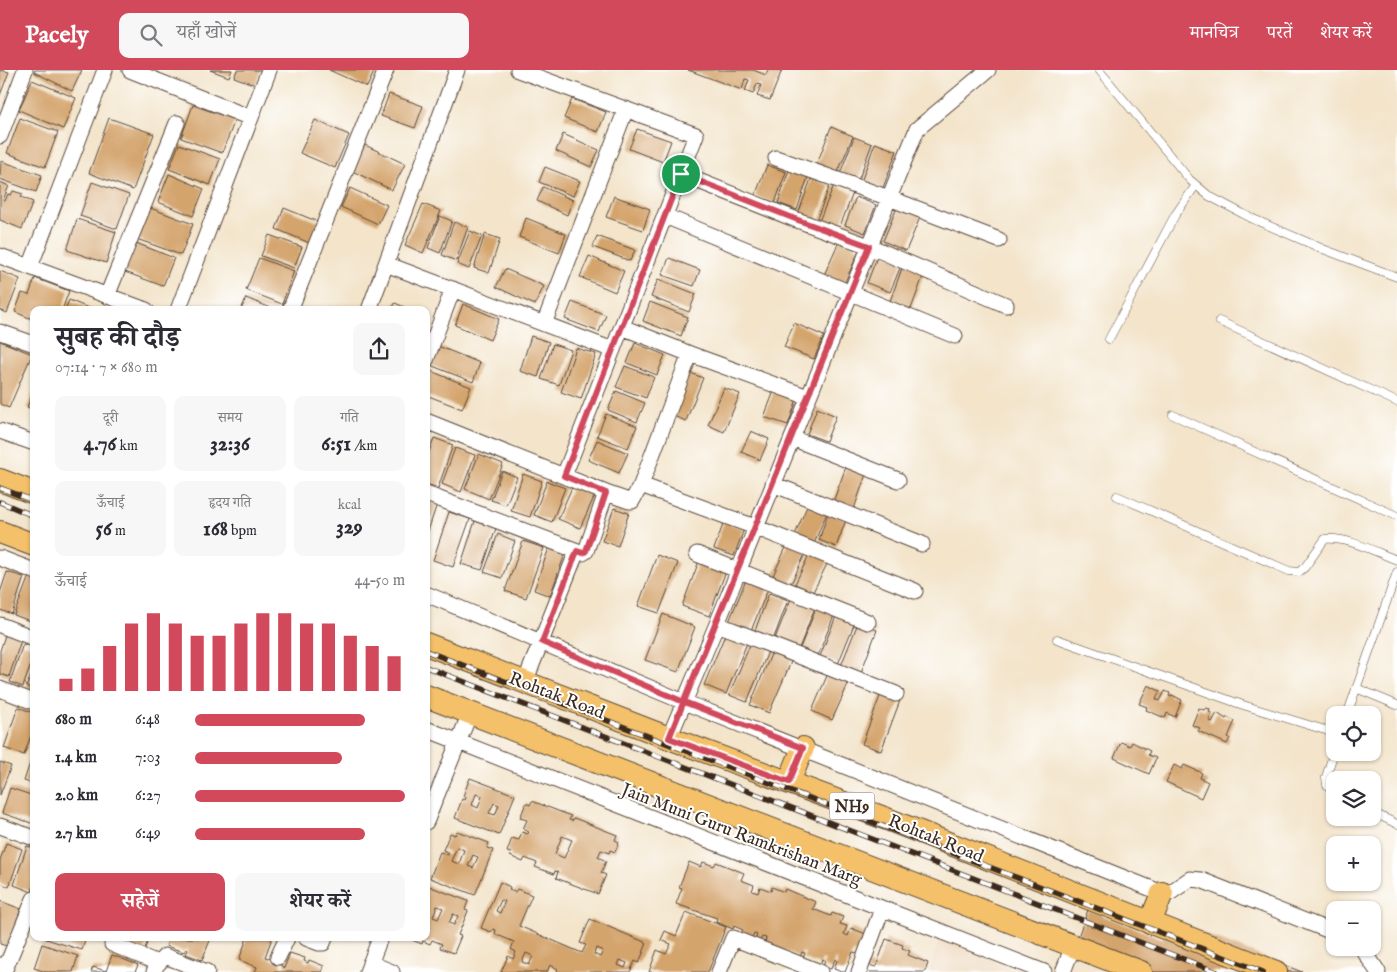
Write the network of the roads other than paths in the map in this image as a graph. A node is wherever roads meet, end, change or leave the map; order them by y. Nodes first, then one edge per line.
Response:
1 (25, 70) edge
2 (105, 70) edge
3 (130, 70) edge
4 (269, 70) edge
5 (386, 70) edge
6 (457, 70) edge
7 (518, 70) edge
8 (988, 70) edge
9 (1099, 70) edge
10 (626, 109) junction
11 (251, 118) junction
12 (177, 123) dead end
13 (0, 136) edge
14 (776, 158) dead end
15 (681, 174) junction
16 (1196, 184) junction
17 (889, 198) junction
18 (665, 216) junction
19 (999, 240) dead end
20 (869, 246) junction
21 (0, 256) edge
22 (386, 264) junction
23 (30, 267) junction
24 (1397, 278) edge
25 (453, 289) junction
26 (850, 293) junction
27 (107, 296) junction
28 (1006, 305) dead end
29 (135, 306) edge
30 (180, 306) edge
31 (292, 306) edge
32 (370, 306) edge
33 (1219, 321) dead end
34 (544, 324) junction
35 (622, 327) junction
36 (0, 332) edge
37 (955, 336) dead end
38 (1109, 339) dead end
39 (30, 343) edge
40 (430, 349) edge
41 (613, 350) junction
42 (690, 354) junction
43 (808, 397) junction
44 (1397, 402) edge
45 (1173, 415) dead end
46 (430, 423) edge
47 (0, 431) edge
48 (792, 438) junction
49 (30, 442) edge
50 (564, 476) junction
51 (0, 480) edge
52 (898, 480) dead end
53 (773, 484) junction
54 (641, 485) junction
55 (30, 491) edge
56 (606, 493) junction
57 (430, 496) edge
58 (1117, 496) dead end
59 (1397, 516) edge
60 (755, 527) junction
61 (0, 532) edge
62 (30, 543) edge
63 (922, 544) dead end
64 (577, 551) junction
65 (697, 554) dead end
66 (0, 558) edge
67 (1397, 560) edge
68 (30, 569) edge
69 (738, 570) junction
70 (1397, 572) edge
71 (916, 591) dead end
72 (430, 596) edge
73 (868, 622) dead end
74 (717, 624) junction
75 (0, 625) edge
76 (30, 636) edge
77 (1057, 639) dead end
78 (542, 642) junction
79 (430, 646) edge
80 (525, 682) junction
81 (1356, 688) junction
82 (0, 689) edge
83 (896, 694) dead end
84 (430, 698) edge
85 (30, 700) edge
86 (684, 702) junction
87 (1397, 705) edge
88 (1350, 706) edge
89 (470, 713) junction
90 (1326, 730) edge
91 (430, 731) edge
92 (669, 738) junction
93 (458, 742) junction
94 (803, 748) junction
95 (789, 782) junction
96 (430, 812) edge
97 (1381, 816) edge
98 (1397, 824) edge
99 (0, 826) edge
100 (30, 837) edge
101 (1162, 893) junction
102 (30, 909) edge
103 (882, 909) junction
104 (1150, 923) junction
105 (1326, 929) edge
106 (112, 941) edge
107 (286, 941) edge
108 (379, 941) edge
109 (1073, 946) junction
110 (1367, 956) edge
111 (278, 957) dead end
112 (0, 965) edge
113 (368, 968) edge
114 (155, 969) edge
115 (1025, 969) edge
116 (207, 972) edge
117 (392, 972) edge
118 (719, 972) edge
119 (820, 972) edge
120 (859, 972) edge
121 (1044, 972) edge
122 (1063, 972) edge
123 (1141, 972) edge
124 (1276, 972) edge
125 (1378, 972) edge

1 - 13 street
2 - 23 street
3 - 11 street
4 - 11 street
5 - 31 street
6 - 22 street
7 - 10 street
8 - 17 street
9 - 16 lane
10 - 15 street
10 - 34 street
11 - 30 street
12 - 27 street
14 - 17 street
15 - 18 street
15 - 20 street
16 - 24 lane
16 - 38 lane
17 - 19 street
17 - 20 street
18 - 26 street
18 - 35 street
20 - 26 street
20 - 28 street
21 - 23 street
22 - 25 street
22 - 32 street
23 - 27 street
25 - 34 street
25 - 40 street
26 - 37 street
26 - 43 street
27 - 29 street
33 - 44 lane
34 - 41 street
35 - 41 street
35 - 42 street
36 - 39 street
41 - 50 street
42 - 43 street
42 - 54 street
43 - 48 street
45 - 59 lane
46 - 50 street
47 - 49 street
48 - 52 street
48 - 53 street
50 - 56 street
51 - 55 main road
53 - 60 street
53 - 63 street
54 - 56 street
54 - 60 street
56 - 64 street
57 - 64 street
58 - 67 lane
60 - 69 street
60 - 71 street
61 - 62 main road
64 - 78 street
65 - 69 street
66 - 68 street
69 - 73 street
69 - 74 street
70 - 81 lane
72 - 78 street
74 - 83 street
74 - 86 street
75 - 76 street
77 - 90 lane
78 - 80 street
78 - 86 street
79 - 80 main road, Rohtak Road / NH9
80 - 92 main road, Rohtak Road / NH9
81 - 87 lane
81 - 88 lane
82 - 85 street
84 - 89 main road
86 - 92 street
86 - 94 street
89 - 93 street
89 - 109 main road
91 - 93 street, Jain Muni Guru Ramkrishan Marg
92 - 95 main road, Rohtak Road / NH9
93 - 96 street
93 - 103 street, Jain Muni Guru Ramkrishan Marg
94 - 95 main road
94 - 101 street
95 - 104 main road, Rohtak Road / NH9
97 - 98 lane
99 - 100 street
101 - 104 main road
101 - 105 street
102 - 112 street
103 - 115 street, Jain Muni Guru Ramkrishan Marg
103 - 120 street
104 - 124 main road, Rohtak Road / NH9
106 - 114 street
107 - 111 street
108 - 113 street
109 - 122 street
109 - 123 main road
110 - 125 street
113 - 117 street
114 - 116 street
115 - 121 street, Jain Muni Guru Ramkrishan Marg
118 - 119 street

